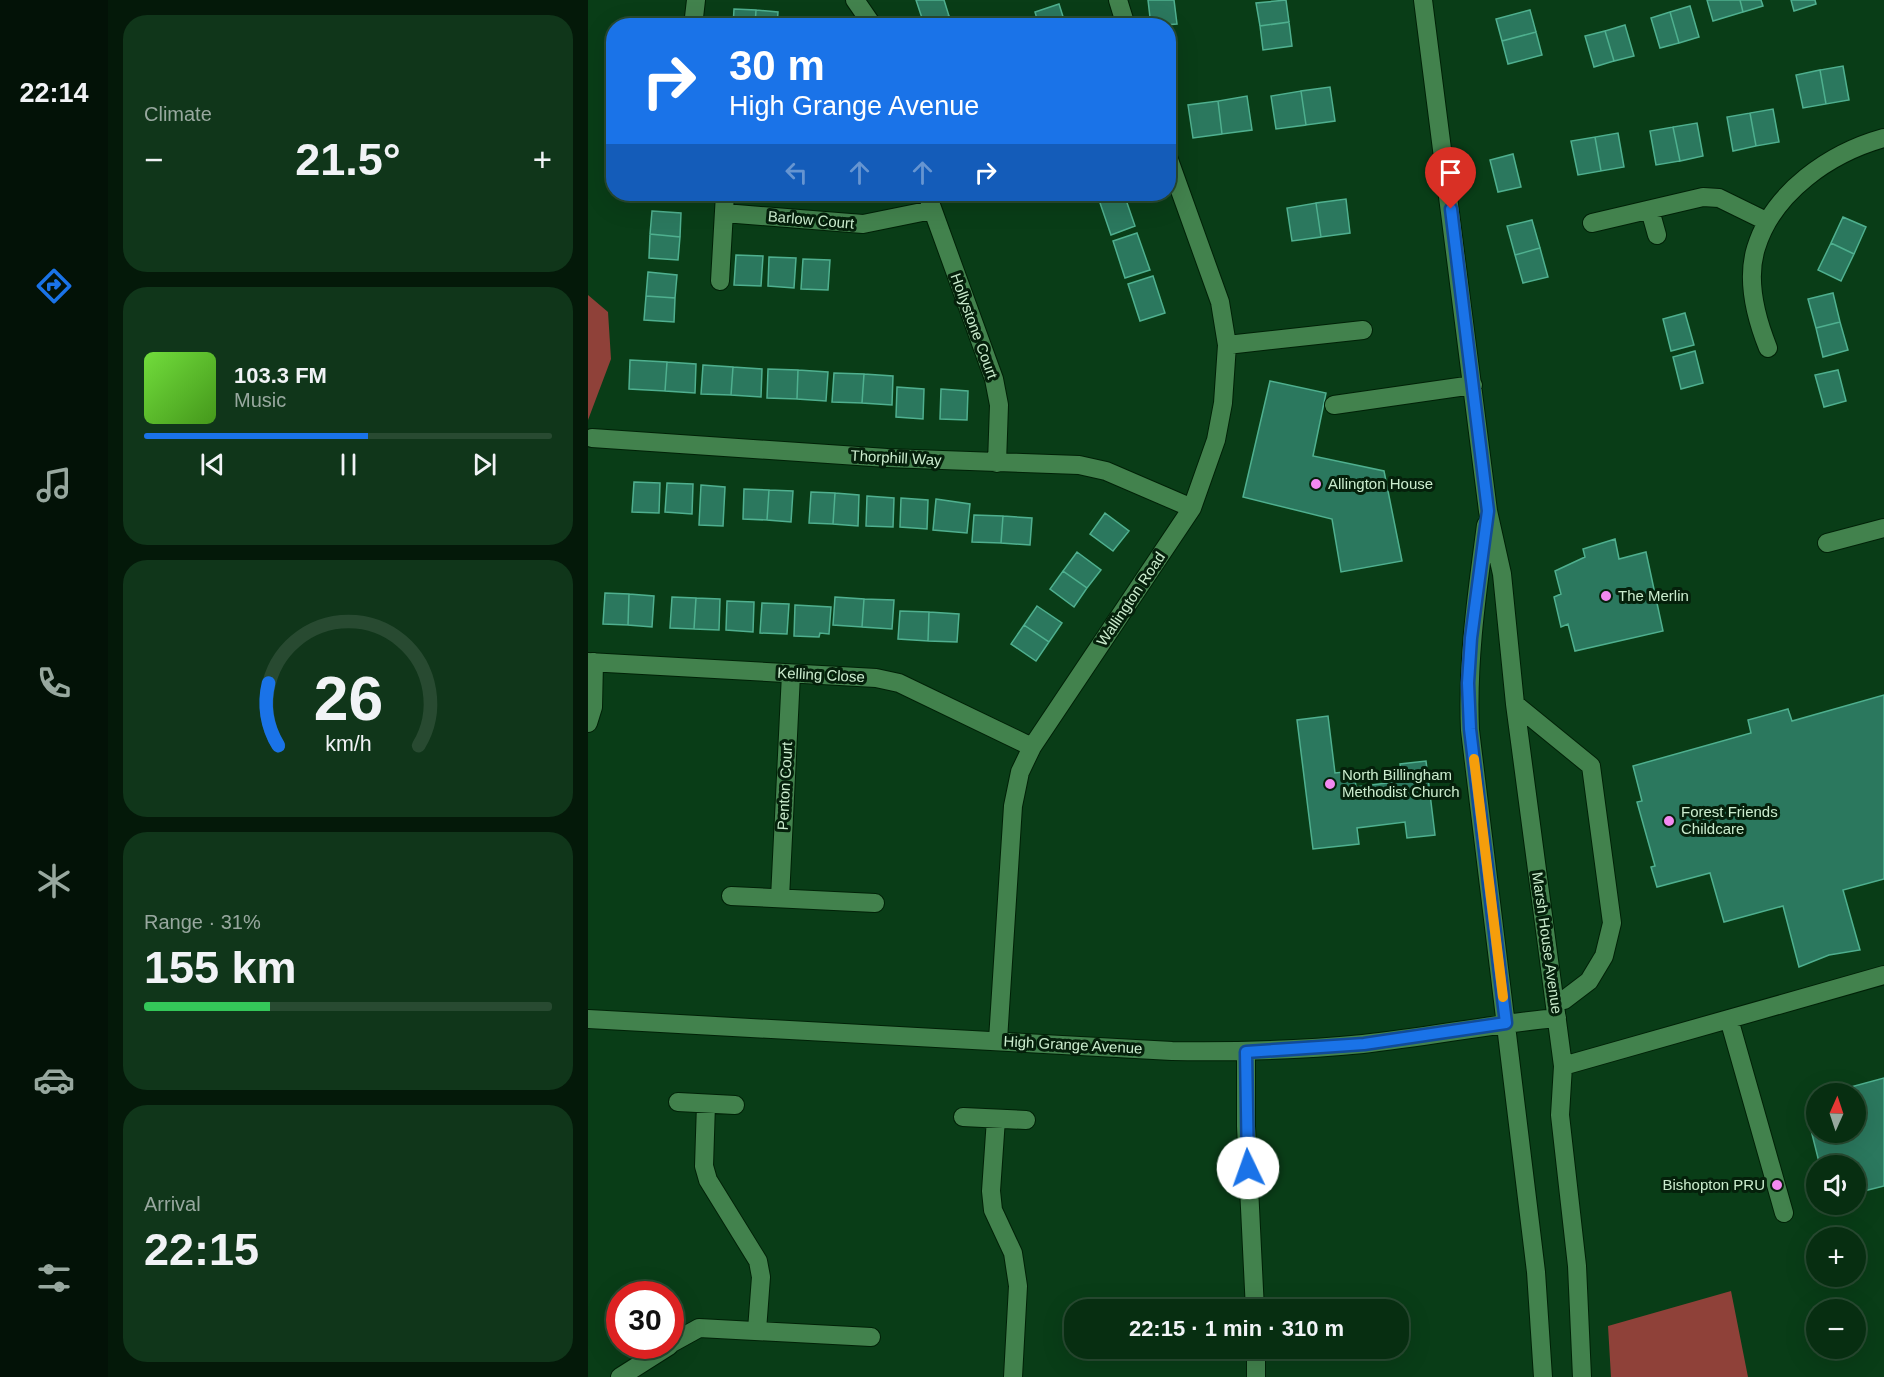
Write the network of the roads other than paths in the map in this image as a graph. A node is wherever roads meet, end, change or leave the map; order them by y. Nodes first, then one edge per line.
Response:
1 (696, 0) edge
2 (855, 0) edge
3 (1118, 0) edge
4 (1423, 0) edge
5 (694, 18) edge
6 (867, 18) edge
7 (1124, 18) edge
8 (1884, 138) edge
9 (1176, 179) edge
10 (725, 201) edge
11 (929, 202) edge
12 (1650, 210) junction
13 (724, 213) junction
14 (1766, 221) junction
15 (1592, 223) dead end
16 (1656, 235) dead end
17 (720, 281) dead end
18 (1363, 330) dead end
19 (1227, 345) junction
20 (1768, 348) dead end
21 (1473, 385) junction
22 (1334, 405) dead end
23 (592, 438) dead end
24 (997, 463) junction
25 (1192, 508) junction
26 (1488, 511) junction
27 (1884, 528) edge
28 (1827, 543) dead end
29 (591, 662) edge
30 (791, 674) junction
31 (1515, 704) junction
32 (588, 723) edge
33 (1032, 747) junction
34 (731, 896) dead end
35 (780, 898) junction
36 (875, 903) dead end
37 (1884, 975) edge
38 (1556, 1010) junction
39 (588, 1019) edge
40 (1729, 1019) junction
41 (1506, 1023) junction
42 (998, 1040) junction
43 (1246, 1052) junction
44 (1563, 1066) junction
45 (678, 1102) dead end
46 (706, 1104) junction
47 (735, 1105) dead end
48 (963, 1117) dead end
49 (996, 1119) junction
50 (1026, 1120) dead end
51 (1784, 1213) dead end
52 (1254, 1299) edge
53 (757, 1330) junction
54 (684, 1337) edge
55 (871, 1337) dead end
56 (648, 1359) edge
57 (1256, 1359) edge
58 (620, 1377) edge
59 (1013, 1377) edge
60 (1256, 1377) edge
61 (1543, 1377) edge
62 (1582, 1377) edge

1 - 5 street
2 - 6 street
3 - 7 street
4 - 21 street, Marsh House Avenue
8 - 14 street
9 - 19 street, Wallington Road
10 - 13 street
11 - 13 street, Barlow Court
11 - 24 street, Hollystone Court
12 - 14 street
12 - 15 street
12 - 16 street
13 - 17 street
14 - 20 street
18 - 19 street
19 - 25 street, Wallington Road
21 - 22 street
21 - 26 street, Marsh House Avenue
23 - 24 street, Thorphill Way
24 - 25 street, Thorphill Way
25 - 33 street, Wallington Road
26 - 31 street, Marsh House Avenue
26 - 41 street, Marsh House Avenue
27 - 28 street
29 - 30 street, Kelling Close
29 - 32 street, Kelling Close
30 - 33 street, Kelling Close
30 - 35 street, Penton Court
31 - 38 street, Marsh House Avenue
31 - 38 street
33 - 42 street, Wallington Road
34 - 35 street
35 - 36 street
37 - 40 street
38 - 41 street, High Grange Avenue
38 - 44 street, Marsh House Avenue
39 - 42 street, High Grange Avenue
40 - 44 street
40 - 51 street
41 - 43 street, High Grange Avenue
41 - 61 street, Marsh House Avenue
42 - 43 street, High Grange Avenue
43 - 52 street
44 - 62 street, Marsh House Avenue
45 - 46 street
46 - 47 street
46 - 53 street
48 - 49 street
49 - 50 street
49 - 59 street
53 - 54 street
53 - 55 street
56 - 58 street
57 - 60 street

